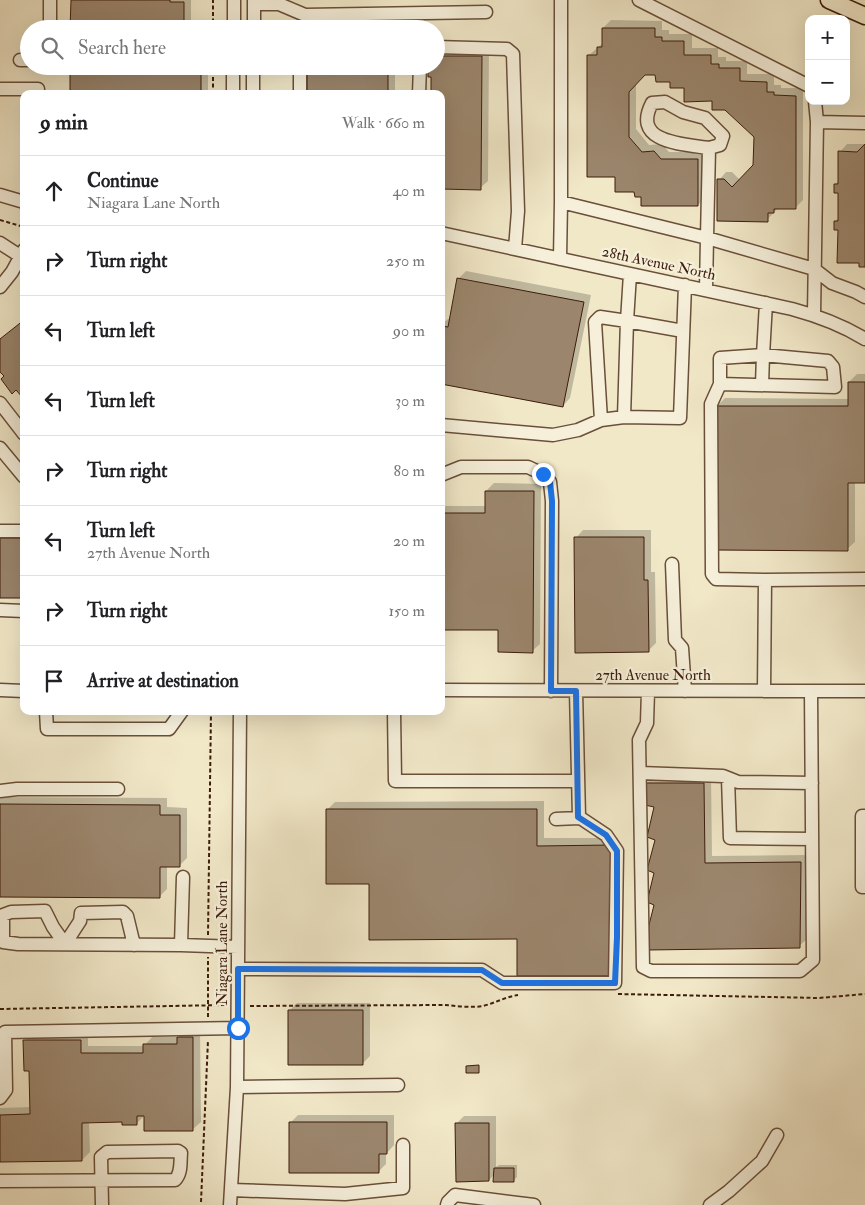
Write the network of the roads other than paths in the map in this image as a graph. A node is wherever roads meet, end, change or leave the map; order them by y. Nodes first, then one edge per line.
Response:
1 (50, 0) edge
2 (234, 0) edge
3 (561, 0) edge
4 (639, 0) edge
5 (829, 0) edge
6 (254, 2) edge
7 (279, 2) edge
8 (486, 12) dead end
9 (865, 16) edge
10 (50, 20) edge
11 (234, 20) edge
12 (254, 20) edge
13 (445, 47) edge
14 (233, 75) edge
15 (253, 75) edge
16 (300, 75) edge
17 (420, 75) edge
18 (805, 84) edge
19 (0, 89) edge
20 (38, 89) dead end
21 (33, 90) edge
22 (233, 90) edge
23 (253, 90) edge
24 (300, 90) edge
25 (419, 90) edge
26 (20, 92) edge
27 (815, 105) edge
28 (817, 122) junction
29 (865, 123) edge
30 (709, 148) junction
31 (0, 194) edge
32 (20, 201) edge
33 (561, 202) junction
34 (445, 234) edge
35 (707, 238) junction
36 (0, 243) edge
37 (515, 249) junction
38 (20, 259) edge
39 (560, 259) junction
40 (20, 261) edge
41 (814, 268) junction
42 (630, 274) junction
43 (685, 285) junction
44 (0, 287) edge
45 (706, 290) junction
46 (865, 297) edge
47 (766, 303) junction
48 (814, 315) junction
49 (627, 321) junction
50 (683, 331) junction
51 (865, 339) edge
52 (763, 355) junction
53 (720, 384) junction
54 (762, 385) junction
55 (0, 404) edge
56 (624, 417) junction
57 (601, 420) junction
58 (445, 425) edge
59 (20, 429) edge
60 (0, 448) edge
61 (20, 472) edge
62 (445, 474) edge
63 (0, 531) edge
64 (20, 532) edge
65 (672, 564) dead end
66 (865, 579) edge
67 (765, 580) junction
68 (0, 610) edge
69 (20, 611) edge
70 (0, 690) edge
71 (445, 690) edge
72 (20, 691) edge
73 (551, 691) junction
74 (576, 691) junction
75 (648, 691) junction
76 (685, 691) junction
77 (764, 691) junction
78 (811, 691) junction
79 (865, 692) edge
80 (46, 715) edge
81 (179, 715) edge
82 (240, 715) edge
83 (394, 715) edge
84 (640, 773) junction
85 (728, 778) junction
86 (578, 781) junction
87 (812, 783) junction
88 (118, 789) dead end
89 (0, 791) edge
90 (865, 816) edge
91 (579, 818) junction
92 (556, 819) dead end
93 (812, 839) junction
94 (182, 877) dead end
95 (865, 887) edge
96 (1, 919) edge
97 (65, 944) junction
98 (134, 945) junction
99 (181, 945) junction
100 (238, 947) junction
101 (238, 969) junction
102 (238, 1028) junction
103 (3, 1032) edge
104 (398, 1085) dead end
105 (237, 1086) junction
106 (0, 1098) edge
107 (777, 1135) dead end
108 (403, 1145) dead end
109 (101, 1180) junction
110 (0, 1181) edge
111 (231, 1190) junction
112 (102, 1205) edge
113 (230, 1205) edge
114 (448, 1205) edge
115 (534, 1205) edge
116 (710, 1205) edge

1 - 10 street
2 - 11 street
3 - 33 street
4 - 18 street
5 - 9 main road
6 - 7 street
6 - 12 street
7 - 8 street
13 - 37 street
14 - 22 street
15 - 23 street
16 - 24 street
17 - 25 street
19 - 26 street
20 - 21 street
27 - 28 street
28 - 29 street
28 - 41 street
30 - 30 street
30 - 35 street
31 - 32 street
33 - 35 street
33 - 39 street
34 - 37 street, 28th Avenue North
35 - 41 street
35 - 45 street
36 - 38 street
37 - 39 street, 28th Avenue North
39 - 42 street, 28th Avenue North
40 - 44 street
41 - 46 street
41 - 48 street
42 - 43 street, 28th Avenue North
42 - 49 street
43 - 45 street, 28th Avenue North
43 - 50 street
45 - 47 street, 28th Avenue North
47 - 48 street, 28th Avenue North
47 - 52 street
48 - 51 street, 28th Avenue North
49 - 50 street
49 - 56 street
49 - 57 street
50 - 56 street
52 - 53 street
52 - 54 street
52 - 54 street
53 - 54 street
53 - 67 street
55 - 59 street
56 - 57 street
57 - 58 street
60 - 61 street
62 - 73 street
63 - 64 street
65 - 76 street
66 - 67 street
67 - 77 street
68 - 69 street
70 - 72 street
71 - 73 street, 27th Avenue North
73 - 74 street, 27th Avenue North
74 - 75 street, 27th Avenue North
74 - 86 street
75 - 76 street, 27th Avenue North
75 - 84 street
76 - 77 street, 27th Avenue North
77 - 78 street, 27th Avenue North
78 - 79 street, 27th Avenue North
78 - 87 street
80 - 81 street
82 - 100 street, Niagara Lane North
83 - 86 street
84 - 85 street
84 - 93 street
85 - 87 street
85 - 93 street
86 - 91 street
87 - 93 street
88 - 89 street
90 - 95 street
91 - 92 street
91 - 101 street
94 - 99 street
96 - 97 street
96 - 97 street
97 - 98 street
97 - 98 street
98 - 99 street
99 - 100 street
100 - 101 street, Niagara Lane North
101 - 102 street, Niagara Lane North
102 - 103 street
102 - 105 street, Niagara Lane North
103 - 106 street
104 - 105 street
105 - 111 street, Niagara Lane North
107 - 116 street
108 - 111 street
109 - 109 street
109 - 110 street
109 - 112 street
111 - 113 street, Niagara Lane North
114 - 115 street

